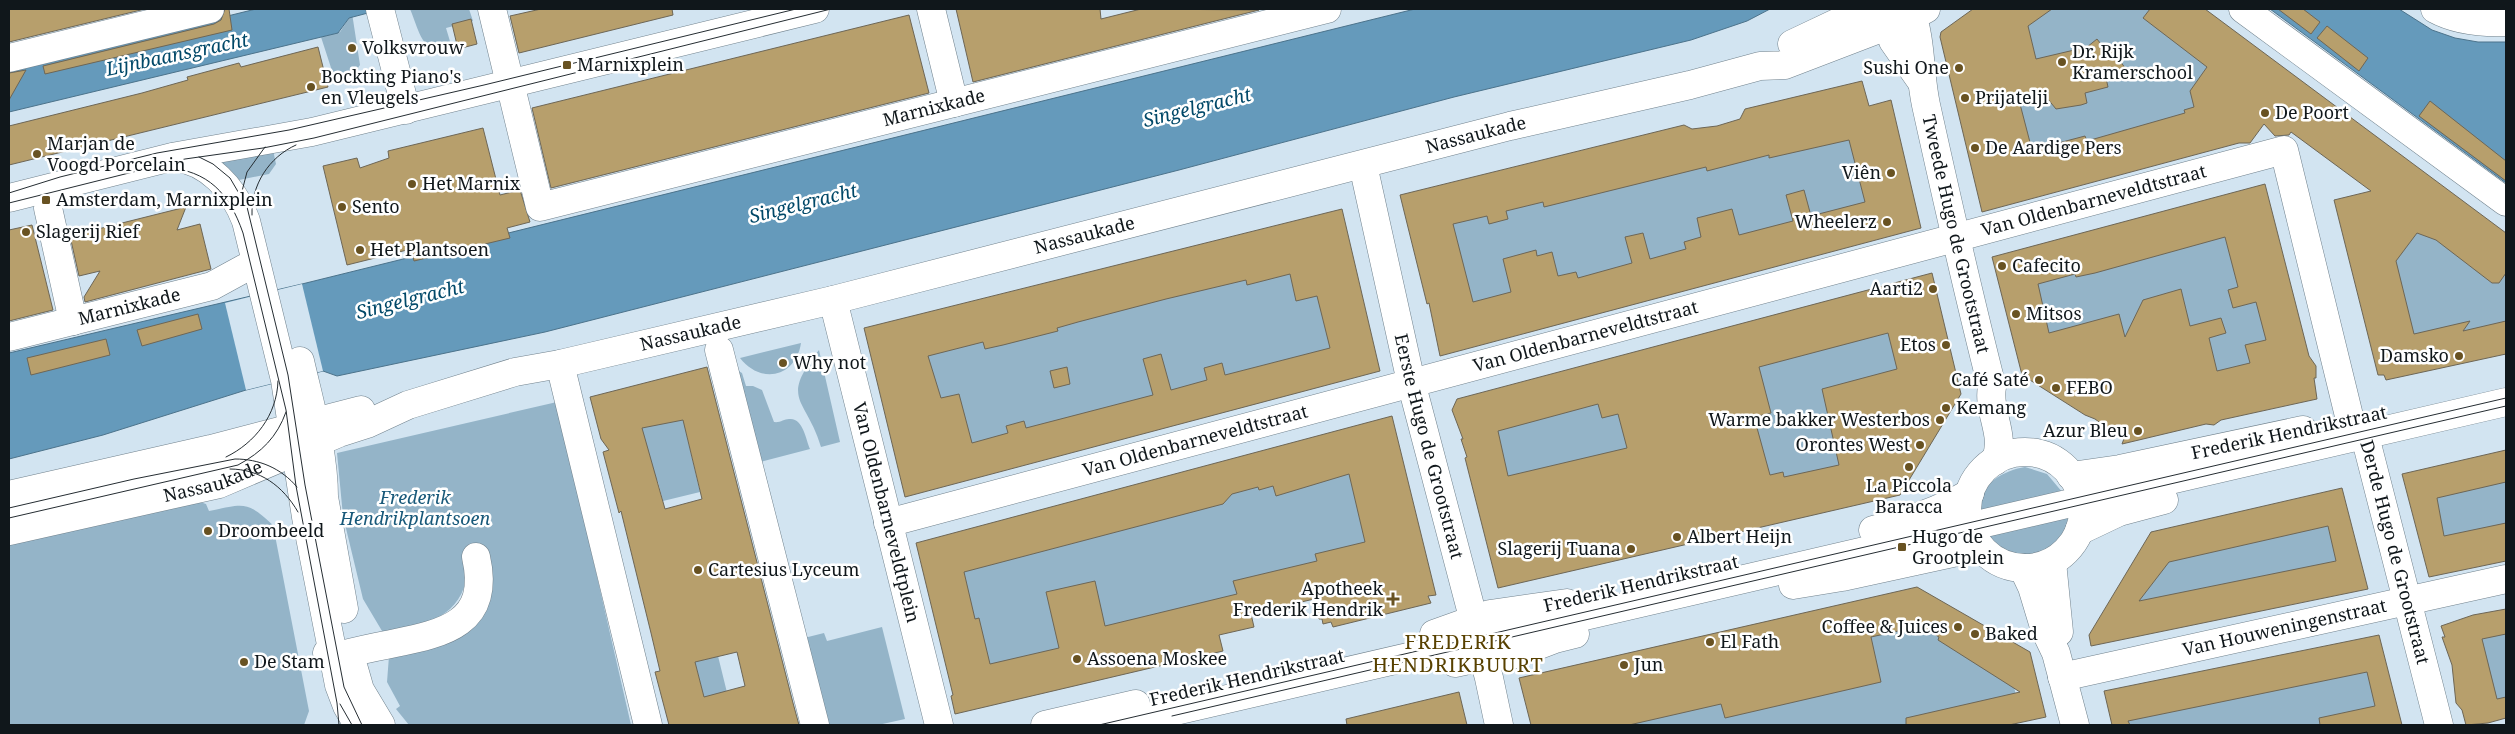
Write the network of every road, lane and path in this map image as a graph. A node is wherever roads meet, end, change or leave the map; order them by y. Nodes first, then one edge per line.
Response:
1 (210, 9) edge
2 (492, 9) edge
3 (814, 9) edge
4 (931, 9) edge
5 (1322, 9) edge
6 (1866, 9) edge
7 (2243, 9) edge
8 (2435, 9) edge
9 (380, 10) edge
10 (1916, 11) edge
11 (1884, 17) edge
12 (2506, 22) edge
13 (9, 58) edge
14 (1760, 66) junction
15 (1921, 81) junction
16 (510, 86) junction
17 (954, 103) junction
18 (406, 110) junction
19 (2284, 150) joint
20 (172, 156) junction
21 (1363, 165) junction
22 (9, 198) edge
23 (2506, 202) edge
24 (48, 208) dead end
25 (1956, 240) junction
26 (251, 241) junction
27 (245, 268) junction
28 (260, 299) junction
29 (833, 300) junction
30 (73, 321) junction
31 (9, 337) edge
32 (720, 350) dead end
33 (560, 364) junction
34 (286, 380) junction
35 (1411, 382) junction
36 (2506, 384) edge
37 (1992, 386) junction
38 (2506, 402) edge
39 (2506, 417) edge
40 (2361, 435) junction
41 (293, 441) junction
42 (2030, 453) junction
43 (1995, 461) junction
44 (2076, 488) junction
45 (1970, 493) junction
46 (9, 495) edge
47 (285, 496) dead end
48 (9, 513) edge
49 (888, 523) junction
50 (9, 531) edge
51 (2079, 531) junction
52 (1975, 537) junction
53 (476, 557) dead end
54 (2052, 562) junction
55 (2023, 568) junction
56 (2506, 579) edge
57 (2408, 599) junction
58 (1478, 639) junction
59 (329, 652) junction
60 (2059, 665) junction
61 (336, 725) edge
62 (358, 725) edge
63 (381, 725) edge
64 (648, 725) edge
65 (815, 725) edge
66 (940, 725) edge
67 (1045, 725) edge
68 (1115, 725) edge
69 (1181, 725) edge
70 (1499, 725) edge
71 (2075, 725) edge
72 (2439, 725) edge

1 - 13 street
2 - 16 street
3 - 16 street
4 - 17 street
5 - 17 street, Marnixkade
6 - 14 street, Nassaukade
7 - 23 street
8 - 12 street
9 - 18 street
10 - 11 street, Nassaukade
10 - 15 street, Tweede Hugo de Grootstraat
11 - 14 street, Nassaukade
11 - 15 street, Tweede Hugo de Grootstraat
14 - 21 street, Nassaukade
15 - 25 street, Tweede Hugo de Grootstraat
16 - 17 street, Marnixkade
16 - 18 street
18 - 20 street
19 - 25 street, Van Oldenbarneveldtstraat
19 - 40 street, Derde Hugo de Grootstraat
20 - 22 street
20 - 26 street
21 - 29 street, Nassaukade
21 - 35 street, Eerste Hugo de Grootstraat
24 - 30 street
25 - 35 street, Van Oldenbarneveldtstraat
25 - 37 street, Tweede Hugo de Grootstraat
26 - 27 street
26 - 28 street
27 - 28 street
27 - 30 street, Marnixkade
28 - 34 street
29 - 33 street, Nassaukade
29 - 49 street, Van Oldenbarneveldtplein
30 - 31 street, Marnixkade
32 - 65 street
33 - 41 street, Nassaukade
33 - 64 street
34 - 41 street
34 - 41 street
35 - 49 street, Van Oldenbarneveldtstraat
35 - 58 street, Eerste Hugo de Grootstraat
36 - 40 street, Frederik Hendrikstraat
37 - 42 street, Tweede Hugo de Grootstraat
37 - 43 street, Tweede Hugo de Grootstraat
38 - 40 street, Frederik Hendrikstraat
39 - 40 street, Frederik Hendrikstraat
40 - 44 street, Frederik Hendrikstraat
40 - 51 street, Frederik Hendrikstraat
40 - 57 street, Derde Hugo de Grootstraat
41 - 46 street, Nassaukade
41 - 47 street
41 - 48 street, Nassaukade
41 - 50 street, Nassaukade
41 - 59 street
42 - 43 street
42 - 44 street
43 - 45 street
44 - 51 street
44 - 52 street
45 - 52 street
45 - 58 street, Frederik Hendrikstraat
49 - 66 street, Van Oldenbarneveldtplein
51 - 54 street
52 - 55 street
52 - 58 street, Frederik Hendrikstraat
53 - 59 street
54 - 55 street
54 - 60 street
55 - 60 street
56 - 57 street, Van Houweningenstraat
57 - 60 street, Van Houweningenstraat
57 - 72 street, Derde Hugo de Grootstraat
58 - 67 street, Frederik Hendrikstraat
58 - 68 street, Frederik Hendrikstraat
58 - 69 street, Frederik Hendrikstraat
58 - 70 street, Eerste Hugo de Grootstraat
59 - 61 street
59 - 62 street
59 - 63 street
60 - 71 street

